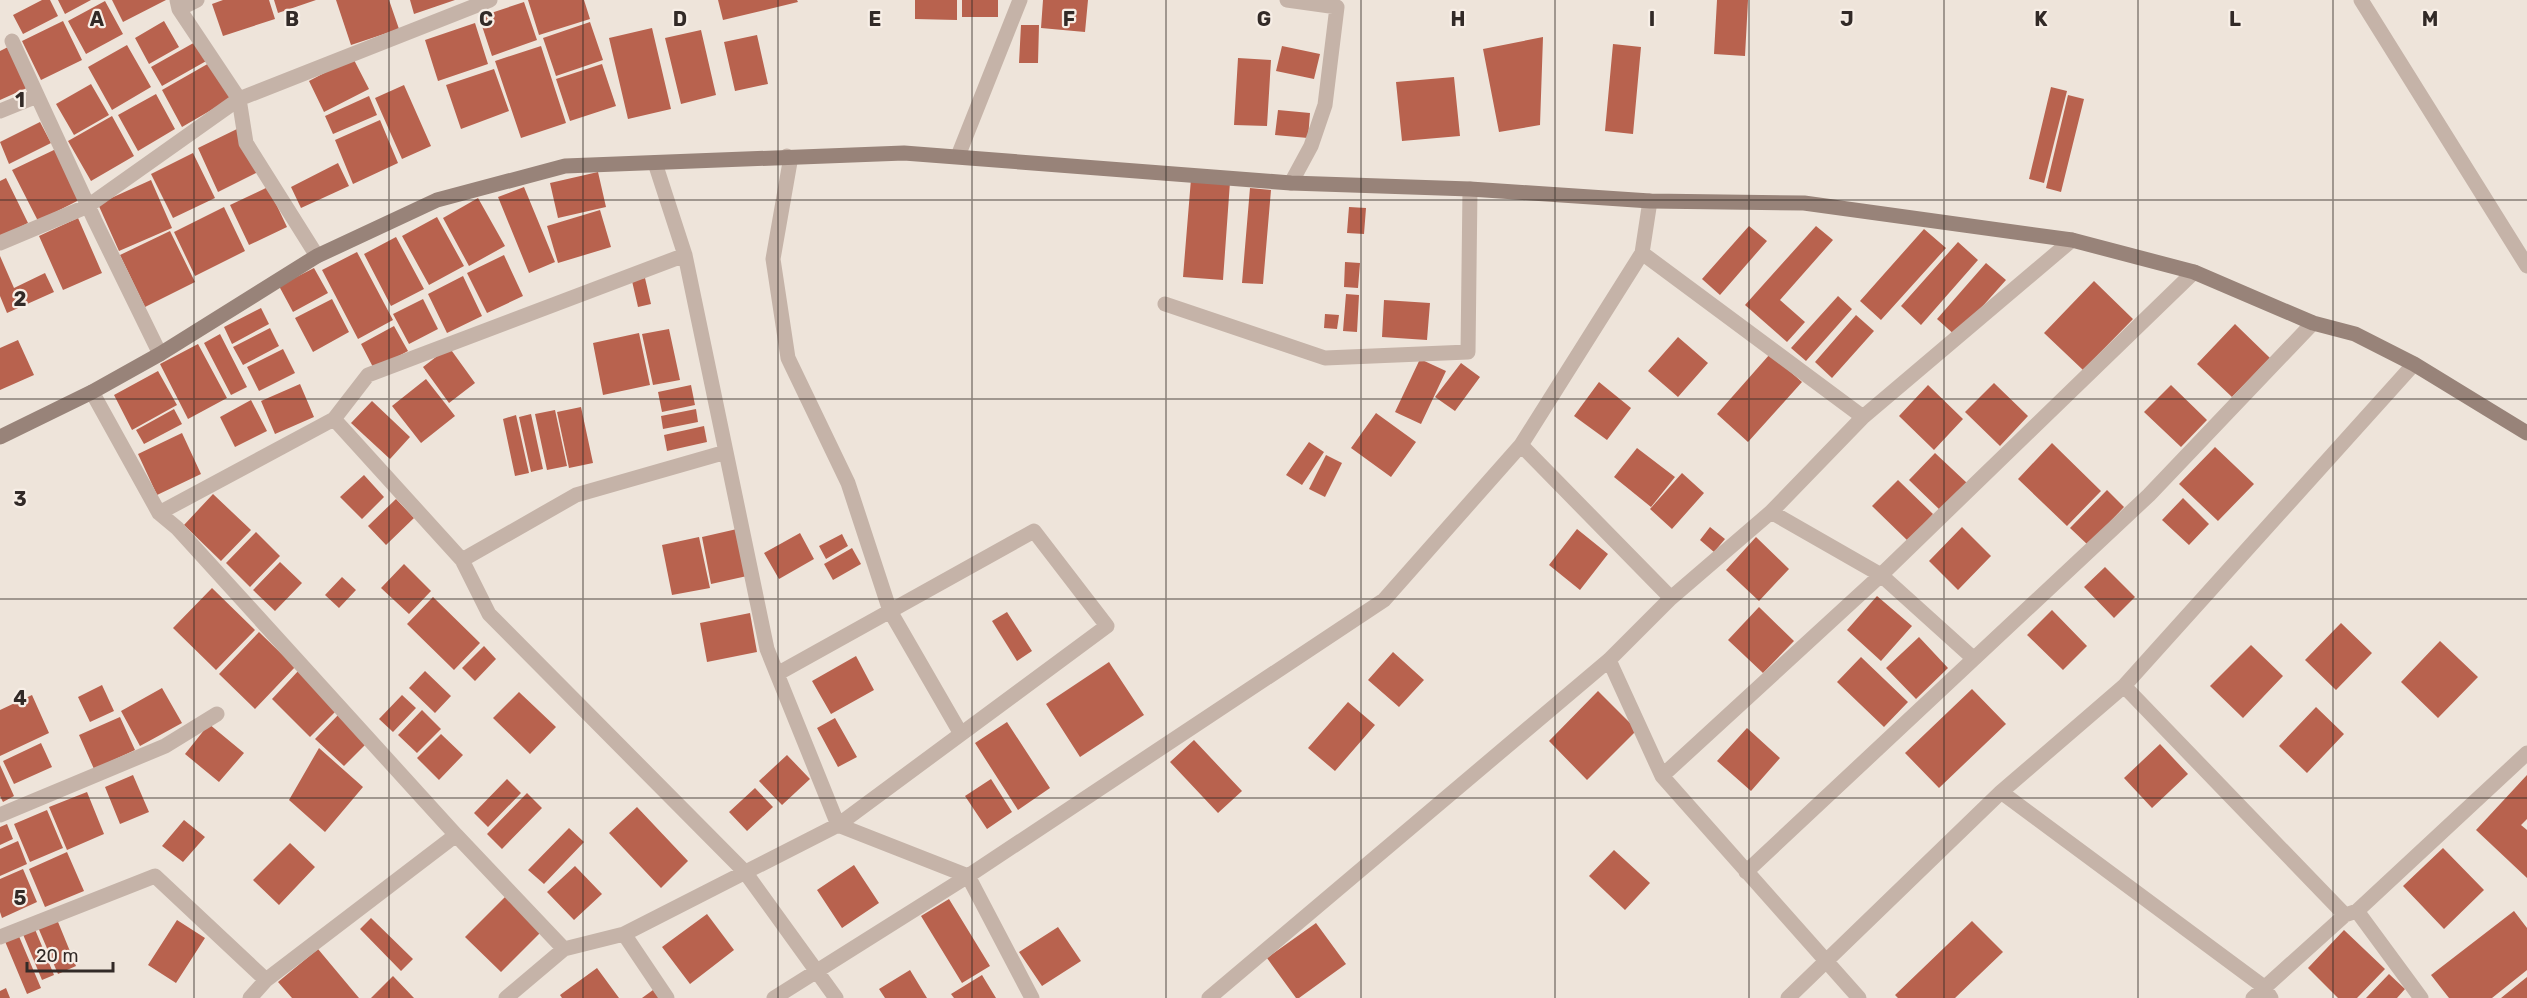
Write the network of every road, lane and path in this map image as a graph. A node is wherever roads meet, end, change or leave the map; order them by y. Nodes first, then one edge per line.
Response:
1 (197, 0) edge
2 (490, 0) edge
3 (1020, 0) edge
4 (1287, 0) edge
5 (2361, 0) edge
6 (178, 4) edge
7 (12, 41) dead end
8 (37, 96) junction
9 (239, 99) junction
10 (0, 111) edge
11 (787, 156) junction
12 (958, 156) junction
13 (655, 163) junction
14 (1291, 183) junction
15 (1470, 189) junction
16 (1650, 201) junction
17 (88, 206) junction
18 (2072, 240) junction
19 (0, 243) edge
20 (1642, 253) junction
21 (685, 255) junction
22 (317, 256) junction
23 (2527, 266) edge
24 (2194, 272) junction
25 (1165, 304) dead end
26 (2313, 323) junction
27 (160, 354) junction
28 (2414, 364) junction
29 (92, 392) junction
30 (1863, 417) junction
31 (334, 419) junction
32 (2527, 433) edge
33 (0, 437) edge
34 (1521, 445) junction
35 (726, 452) junction
36 (1771, 512) junction
37 (159, 513) junction
38 (462, 560) junction
39 (1881, 575) junction
40 (1671, 598) junction
41 (890, 611) junction
42 (1973, 658) junction
43 (1609, 660) junction
44 (777, 675) junction
45 (2124, 686) junction
46 (216, 714) dead end
47 (961, 734) junction
48 (2527, 753) edge
49 (1662, 777) junction
50 (2001, 792) junction
51 (0, 815) edge
52 (838, 825) junction
53 (456, 835) junction
54 (745, 872) junction
55 (1746, 872) junction
56 (968, 876) junction
57 (2351, 913) junction
58 (624, 934) junction
59 (0, 937) edge
60 (564, 949) junction
61 (1825, 962) junction
62 (816, 971) junction
63 (266, 980) junction
64 (2263, 994) edge
65 (250, 998) edge
66 (507, 998) edge
67 (667, 998) edge
68 (774, 998) edge
69 (836, 998) edge
70 (1032, 998) edge
71 (1209, 998) edge
72 (1788, 998) edge
73 (1859, 998) edge
74 (2421, 998) edge

1 - 6 street
2 - 9 street
3 - 12 street
4 - 14 street
5 - 23 street
6 - 9 street
7 - 8 street
8 - 10 street
8 - 17 street
9 - 17 street
9 - 22 street
11 - 12 main road
11 - 13 main road
11 - 41 street
12 - 14 main road
13 - 21 street
13 - 22 main road
14 - 15 main road
15 - 16 main road
15 - 25 street
16 - 18 main road
16 - 20 street
17 - 19 street
17 - 27 street
18 - 24 main road
18 - 30 street
20 - 30 street
20 - 34 street
21 - 31 street
21 - 35 street
22 - 27 main road
24 - 26 main road
24 - 39 street
26 - 28 main road
26 - 42 street
27 - 29 main road
28 - 32 main road
28 - 45 street
29 - 33 main road
29 - 37 street
30 - 36 street
31 - 37 street
31 - 38 street
34 - 40 street
34 - 56 street
35 - 38 street
35 - 44 street
36 - 39 street
36 - 40 street
37 - 53 street
38 - 54 street
39 - 42 street
39 - 49 street
40 - 43 street
41 - 44 street
41 - 47 street
41 - 47 street
42 - 55 street
43 - 49 street
43 - 71 street
44 - 52 street
45 - 50 street
45 - 57 street
46 - 51 street
47 - 52 street
48 - 57 street
49 - 55 street
50 - 61 street
50 - 64 street
52 - 54 street
52 - 56 street
53 - 60 street
53 - 63 street
54 - 58 street
54 - 62 street
55 - 61 street
56 - 62 street
56 - 70 street
57 - 64 street
57 - 74 street
58 - 60 street
58 - 67 street
59 - 63 street
60 - 66 street
61 - 72 street
61 - 73 street
62 - 68 street
62 - 69 street
63 - 65 street

